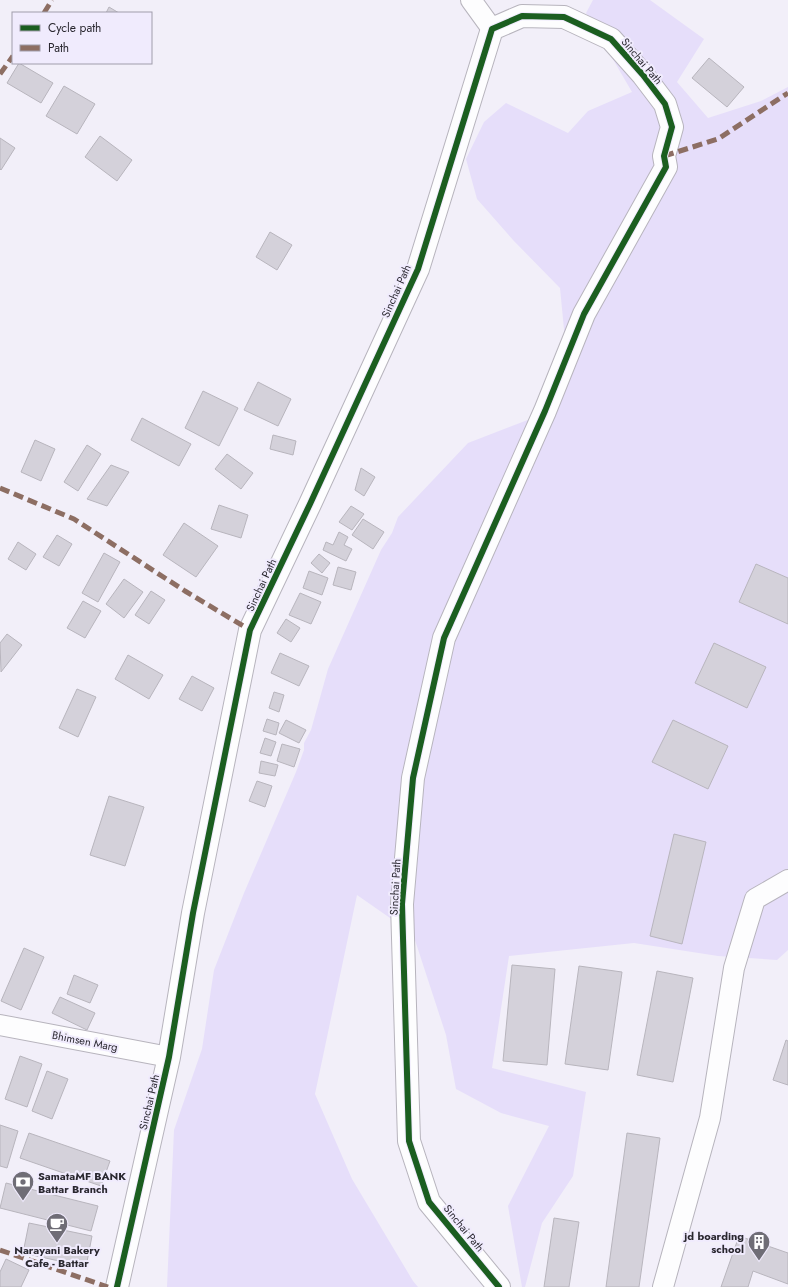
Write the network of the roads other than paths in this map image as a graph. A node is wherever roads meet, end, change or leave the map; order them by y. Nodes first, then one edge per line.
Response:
1 (471, 0) edge
2 (492, 29) junction
3 (788, 880) edge
4 (0, 1025) edge
5 (169, 1056) junction
6 (117, 1287) edge
7 (499, 1287) edge
8 (663, 1287) edge

1 - 2 street
2 - 5 street, Sinchai Path
2 - 7 street, Sinchai Path
3 - 8 street
4 - 5 street, Bhimsen Marg
5 - 6 street, Sinchai Path

